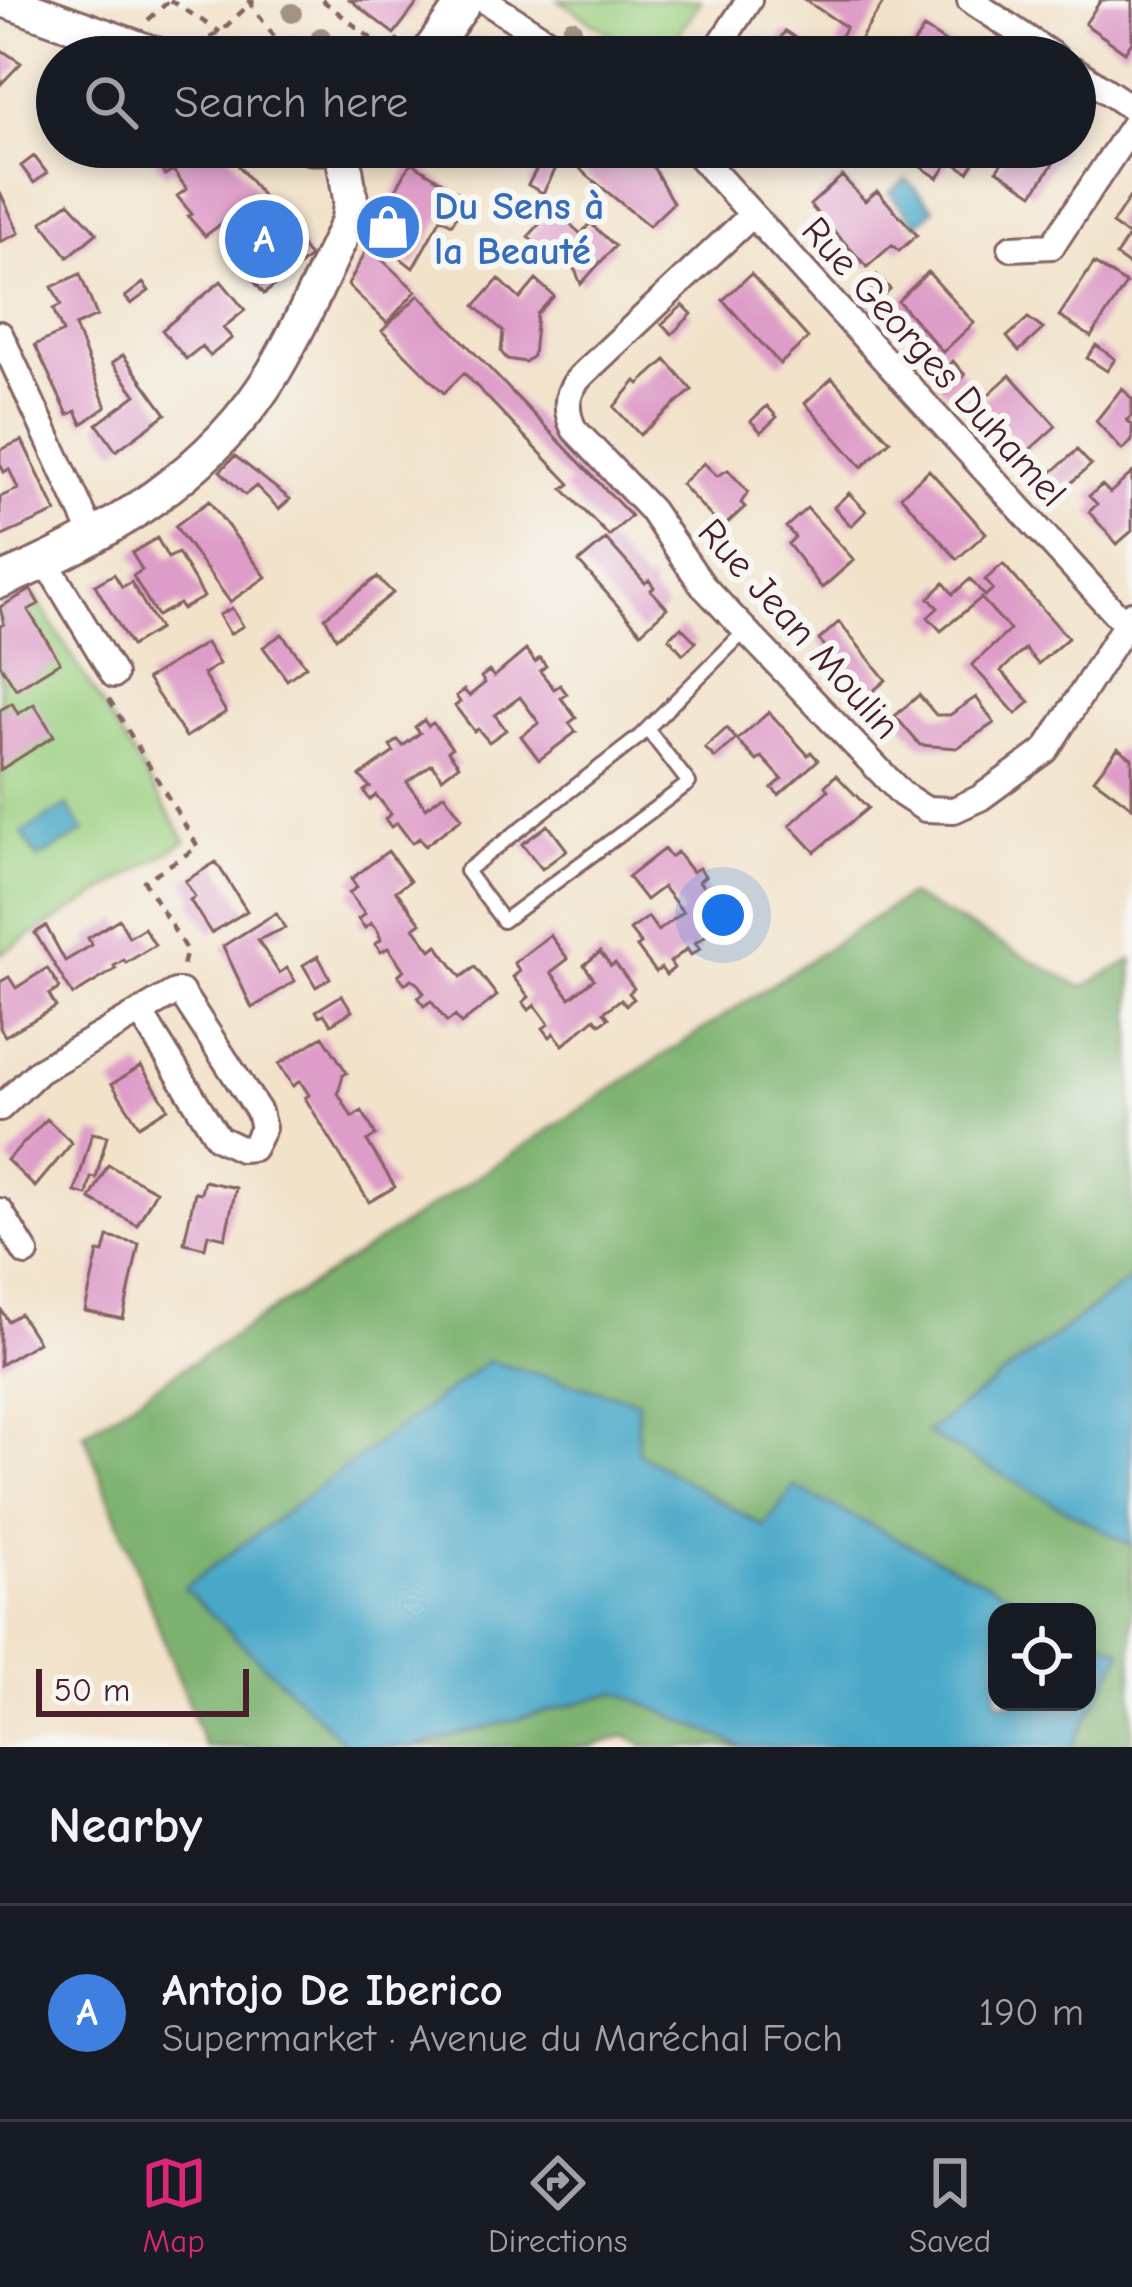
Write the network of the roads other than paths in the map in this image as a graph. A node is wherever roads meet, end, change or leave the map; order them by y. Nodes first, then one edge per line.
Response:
1 (4, 0) edge
2 (466, 0) edge
3 (484, 0) edge
4 (749, 0) edge
5 (970, 0) edge
6 (104, 36) edge
7 (441, 36) edge
8 (540, 36) edge
9 (726, 36) edge
10 (1024, 36) edge
11 (1096, 84) edge
12 (1132, 108) edge
13 (1132, 127) edge
14 (340, 168) edge
15 (710, 168) edge
16 (752, 215) junction
17 (1011, 248) dead end
18 (0, 334) edge
19 (94, 538) junction
20 (46, 562) junction
21 (0, 581) edge
22 (1129, 619) edge
23 (746, 631) junction
24 (115, 675) road end
25 (647, 729) junction
26 (140, 1012) junction
27 (0, 1108) edge
28 (0, 1210) edge
29 (26, 1253) dead end

1 - 6 main road
2 - 7 main road
3 - 8 street
4 - 9 street
5 - 10 street
11 - 12 street
13 - 17 street
14 - 19 main road
15 - 16 street, Rue Georges Duhamel
16 - 22 street, Rue Georges Duhamel
16 - 23 street, Rue Jean Moulin
18 - 19 street
19 - 20 main road
20 - 21 main road
20 - 24 street
22 - 23 street, Rue Jean Moulin
23 - 25 lane
25 - 25 lane
26 - 26 street
26 - 27 street
28 - 29 street

